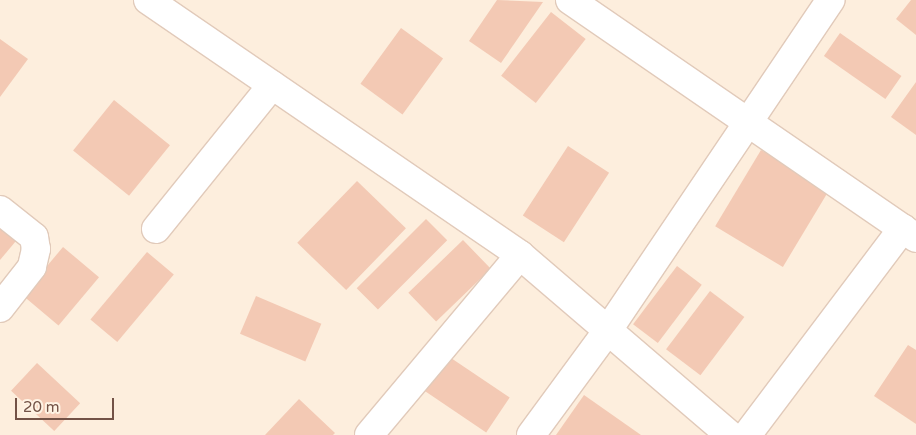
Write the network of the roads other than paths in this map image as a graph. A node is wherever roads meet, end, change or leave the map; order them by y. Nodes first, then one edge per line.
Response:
1 (148, 0) edge
2 (570, 0) edge
3 (831, 0) edge
4 (272, 85) junction
5 (749, 122) junction
6 (0, 210) edge
7 (156, 229) dead end
8 (909, 233) edge
9 (520, 255) junction
10 (0, 308) edge
11 (608, 330) junction
12 (369, 435) edge
13 (531, 435) edge
14 (730, 435) edge
15 (747, 435) edge

1 - 4 street
2 - 5 street
3 - 5 street
4 - 7 street
4 - 9 street
5 - 8 street
5 - 11 street
6 - 10 street
8 - 15 street
9 - 11 street
9 - 12 street
11 - 13 street
11 - 14 street

